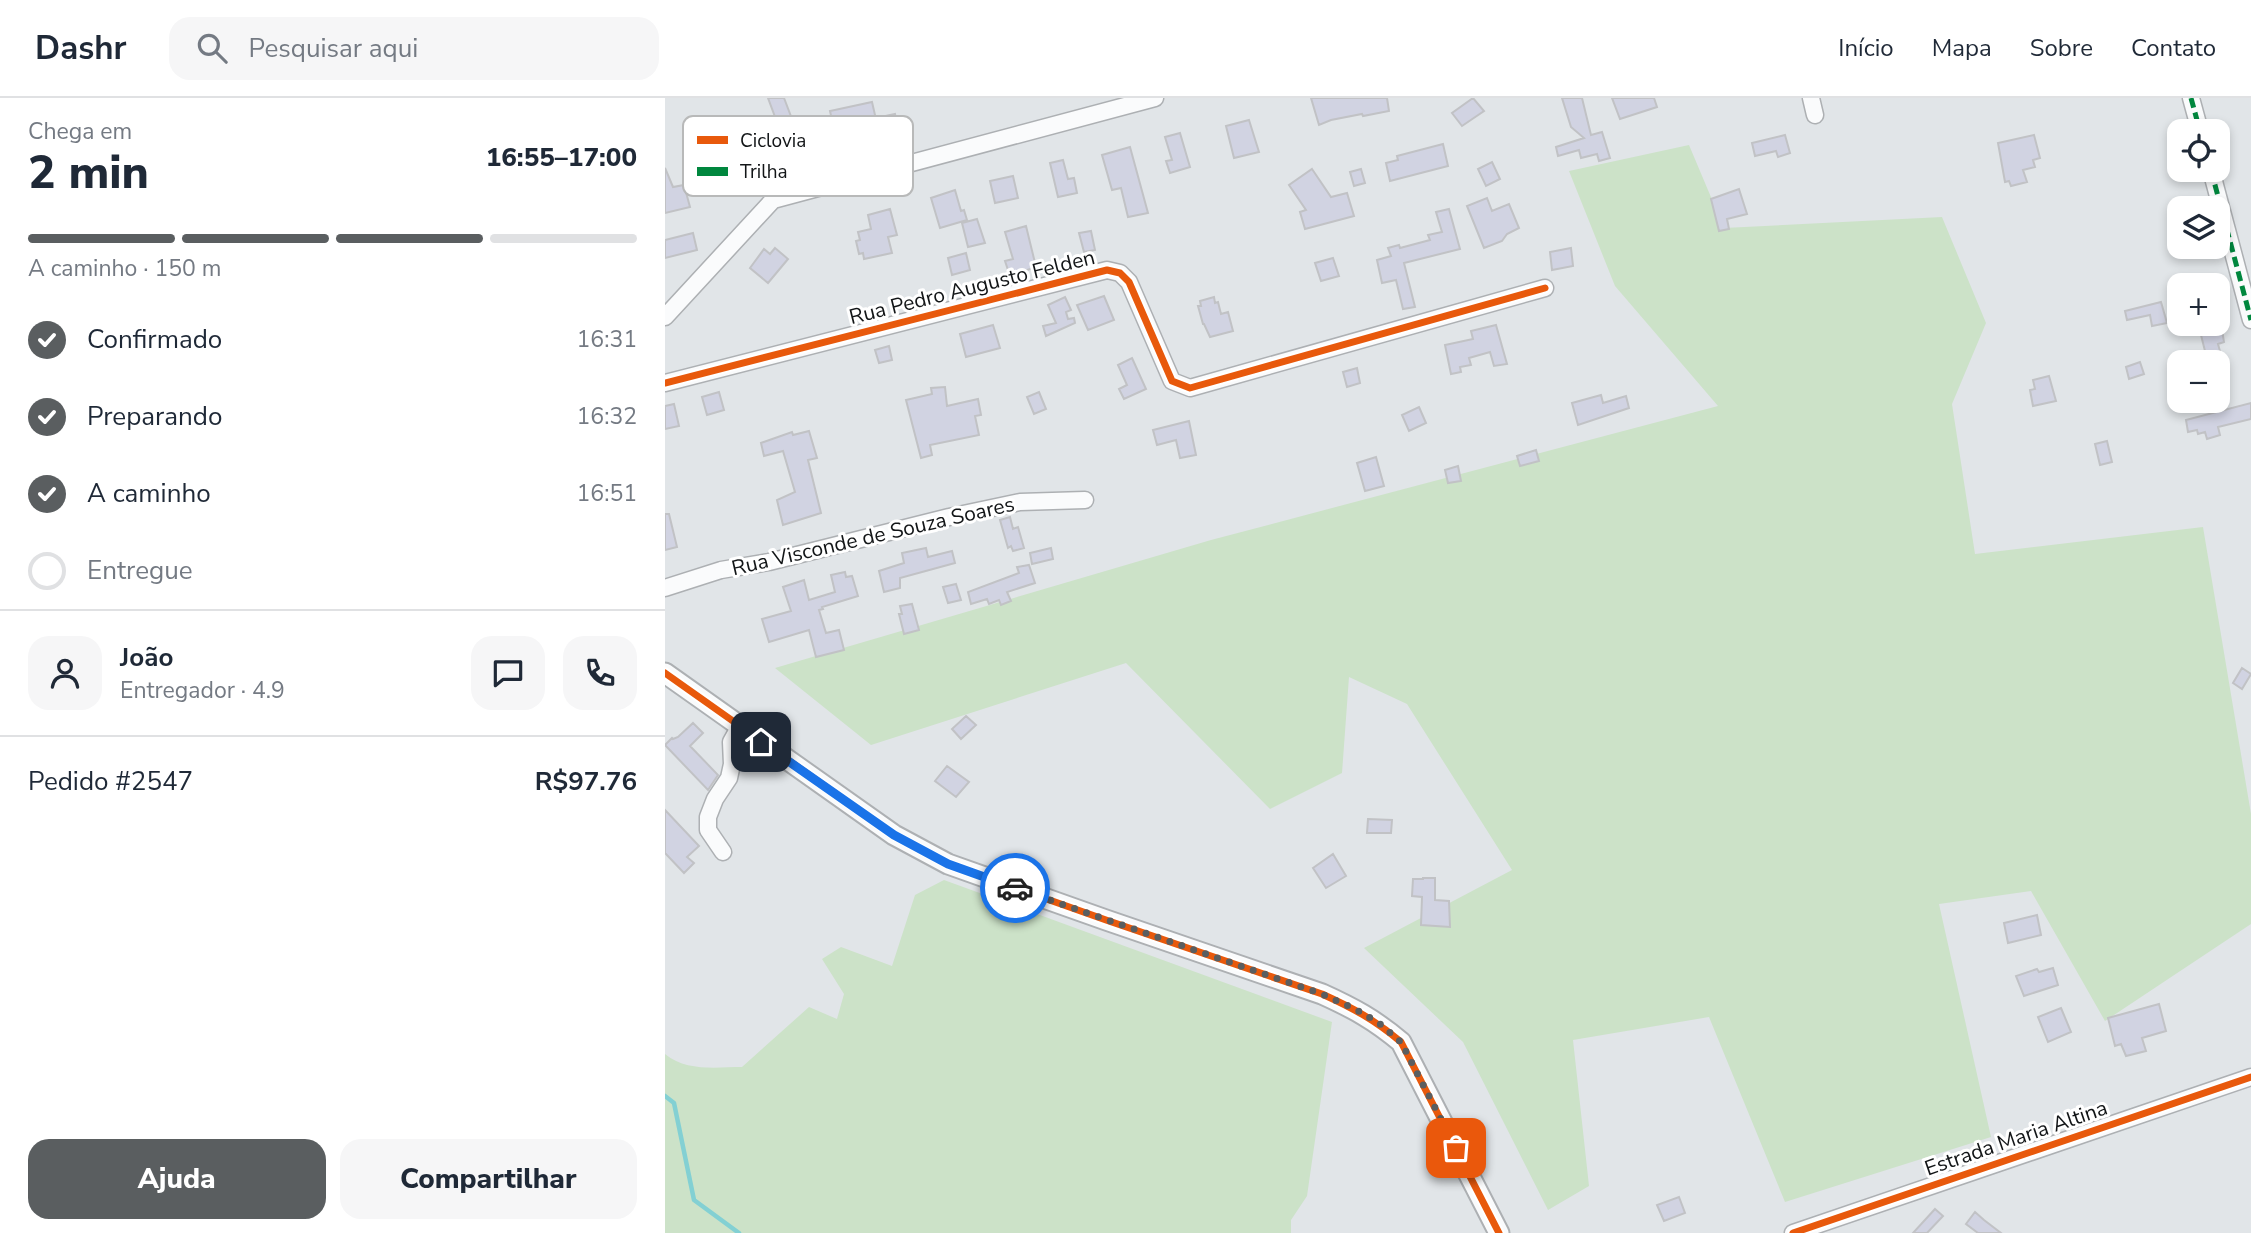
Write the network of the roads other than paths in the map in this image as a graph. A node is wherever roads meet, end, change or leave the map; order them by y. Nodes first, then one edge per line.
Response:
1 (1155, 98) edge
2 (1811, 98) edge
3 (2191, 98) edge
4 (1815, 115) dead end
5 (2197, 119) edge
6 (913, 163) edge
7 (2214, 182) edge
8 (788, 196) edge
9 (1545, 288) dead end
10 (665, 317) edge
11 (2251, 320) edge
12 (665, 383) edge
13 (1084, 500) dead end
14 (665, 588) edge
15 (665, 673) edge
16 (740, 726) junction
17 (723, 852) dead end
18 (2251, 1077) edge
19 (1499, 1233) edge
20 (1793, 1233) edge

1 - 6 street
2 - 4 street
3 - 5 street
7 - 11 street
8 - 10 street
9 - 12 street, Rua Pedro Augusto Felden
13 - 14 street, Rua Visconde de Souza Soares
15 - 16 main road
16 - 17 street
16 - 19 main road
18 - 20 street, Estrada Maria Altina

